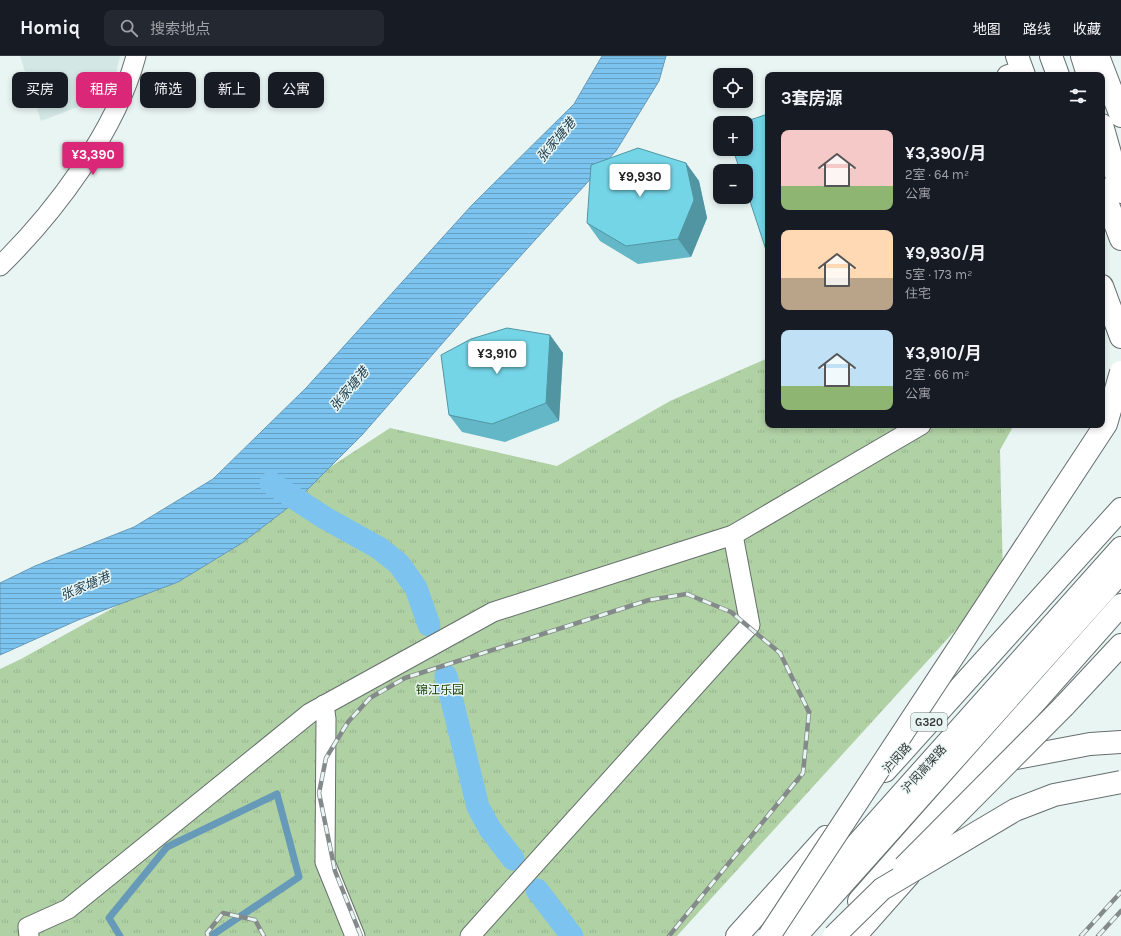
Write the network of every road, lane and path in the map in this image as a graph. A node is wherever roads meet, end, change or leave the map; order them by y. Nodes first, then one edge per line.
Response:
1 (136, 56) edge
2 (1051, 56) edge
3 (1082, 56) edge
4 (1098, 56) edge
5 (1057, 72) edge
6 (1087, 72) edge
7 (1104, 72) edge
8 (1105, 74) edge
9 (1121, 116) edge
10 (1105, 135) edge
11 (1121, 192) edge
12 (1105, 197) edge
13 (1121, 239) edge
14 (0, 266) edge
15 (1105, 294) edge
16 (1121, 338) edge
17 (1121, 372) edge
18 (1105, 426) edge
19 (917, 428) edge
20 (1103, 428) edge
21 (1121, 509) edge
22 (733, 535) junction
23 (1121, 548) edge
24 (1121, 572) edge
25 (1121, 605) edge
26 (1121, 636) edge
27 (1121, 645) edge
28 (324, 705) junction
29 (1121, 742) edge
30 (1011, 759) junction
31 (1121, 782) edge
32 (882, 889) junction
33 (29, 936) edge
34 (354, 936) edge
35 (470, 936) edge
36 (737, 936) edge
37 (769, 936) edge
38 (775, 936) edge
39 (796, 936) edge
40 (828, 936) edge
41 (834, 936) edge
42 (855, 936) edge

1 - 14 street
2 - 5 main road
3 - 6 main road
4 - 7 main road
8 - 9 main road
10 - 11 main road
12 - 13 main road
15 - 16 main road
17 - 18 main road, bridge
19 - 22 street
20 - 37 main road, bridge
21 - 36 main road, 沪闵路 / G320
22 - 28 street
22 - 35 street
23 - 38 main road, 沪闵高架路
24 - 39 main road
25 - 40 main road
26 - 30 main road
27 - 32 main road, bridge
28 - 33 street
28 - 34 street
29 - 30 main road
30 - 42 main road
31 - 32 main road, bridge
32 - 41 main road, bridge

